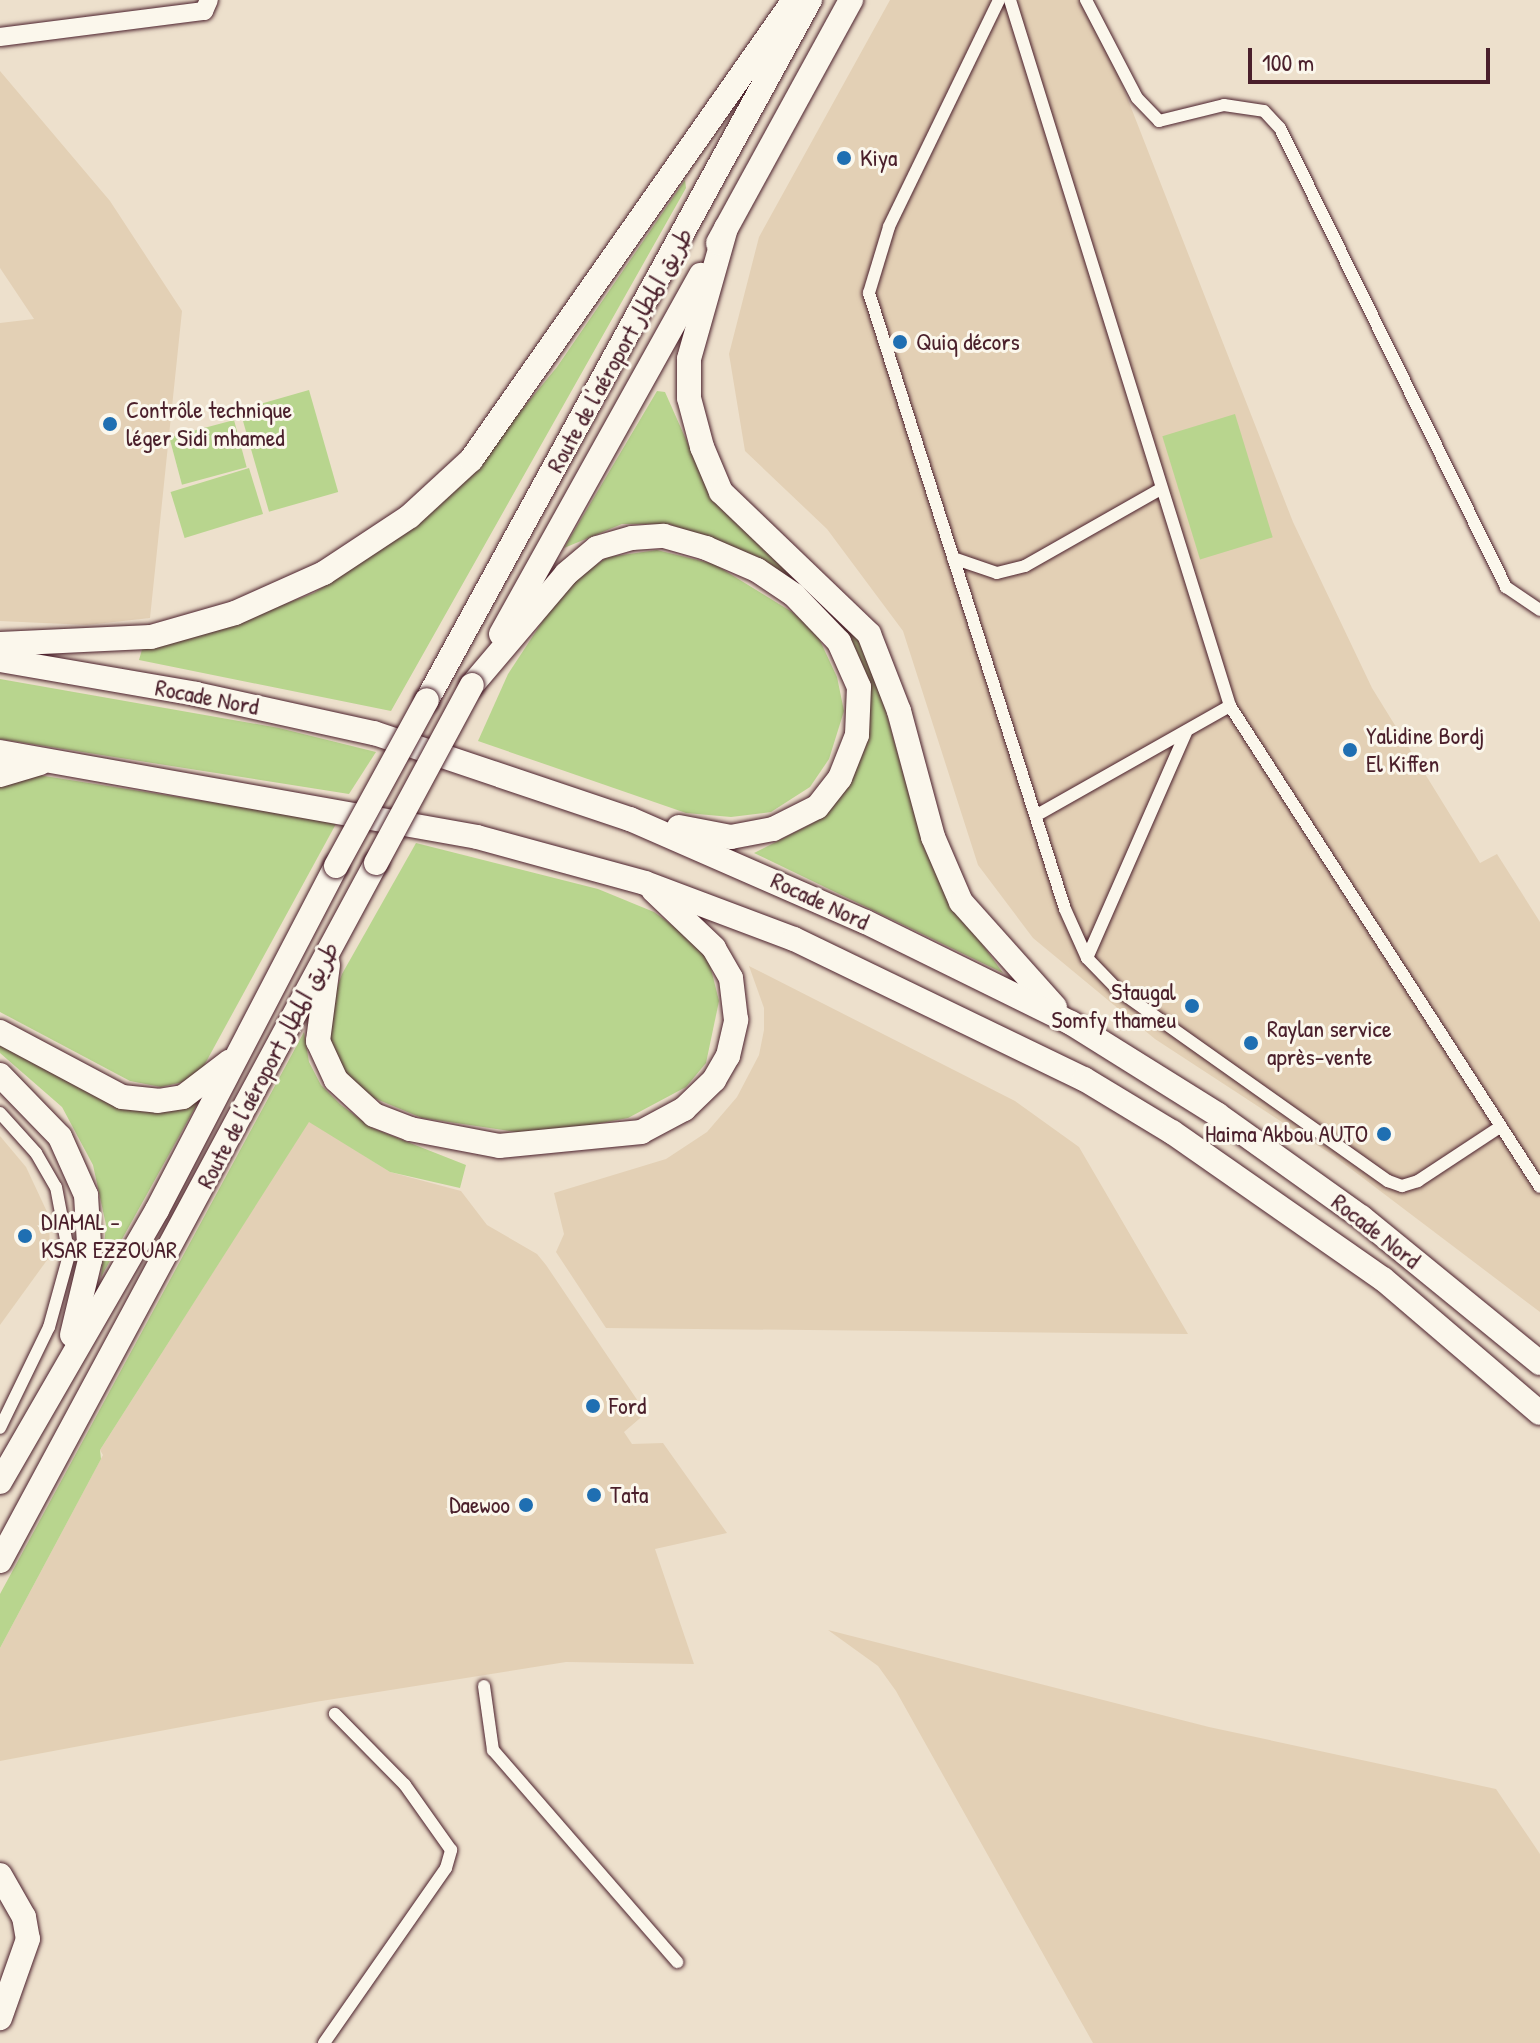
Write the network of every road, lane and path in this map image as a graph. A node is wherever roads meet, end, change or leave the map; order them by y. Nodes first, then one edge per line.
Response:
1 (209, 0) edge
2 (794, 0) edge
3 (810, 0) edge
4 (851, 0) edge
5 (999, 0) edge
6 (1010, 0) edge
7 (1086, 0) edge
8 (0, 37) edge
9 (726, 228) junction
10 (1159, 490) junction
11 (953, 558) junction
12 (1540, 610) edge
13 (0, 644) edge
14 (0, 660) edge
15 (472, 685) junction
16 (1230, 706) junction
17 (1186, 733) junction
18 (0, 752) edge
19 (55, 760) junction
20 (0, 775) edge
21 (1037, 815) junction
22 (630, 819) junction
23 (645, 883) junction
24 (330, 947) junction
25 (1087, 958) junction
26 (1071, 1023) junction
27 (0, 1032) edge
28 (246, 1041) junction
29 (0, 1075) edge
30 (0, 1113) edge
31 (1500, 1127) junction
32 (1540, 1187) edge
33 (1540, 1363) edge
34 (1540, 1413) edge
35 (32, 1425) junction
36 (0, 1428) edge
37 (0, 1482) edge
38 (0, 1561) edge
39 (484, 1686) dead end
40 (335, 1714) dead end
41 (0, 1875) edge
42 (677, 1962) dead end
43 (0, 2018) edge
44 (324, 2043) edge

1 - 8 street
2 - 13 highway
3 - 28 highway, Route de l'aéroport طريق المطار, bridge
4 - 9 highway, Route de l'aéroport طريق المطار
5 - 11 street
6 - 10 street
7 - 12 street
9 - 15 highway, Route de l'aéroport طريق المطار
9 - 26 highway
10 - 11 street
10 - 16 street
11 - 21 street
14 - 22 highway, Rocade Nord
15 - 22 highway
15 - 24 highway, Route de l'aéroport طريق المطار, bridge
16 - 17 street
16 - 31 street
17 - 21 street
17 - 25 street
18 - 19 highway, Rocade Nord
19 - 20 highway
19 - 23 highway, Rocade Nord
21 - 25 street
22 - 26 highway, Rocade Nord
23 - 24 highway
23 - 34 highway, Rocade Nord
24 - 38 highway, Route de l'aéroport طريق المطار
25 - 31 street
26 - 33 highway, Rocade Nord
27 - 28 highway
28 - 35 highway, Route de l'aéroport طريق المطار
29 - 35 highway
30 - 36 street
31 - 32 street
35 - 37 highway, Route de l'aéroport طريق المطار
39 - 42 street
40 - 44 street
41 - 43 highway

